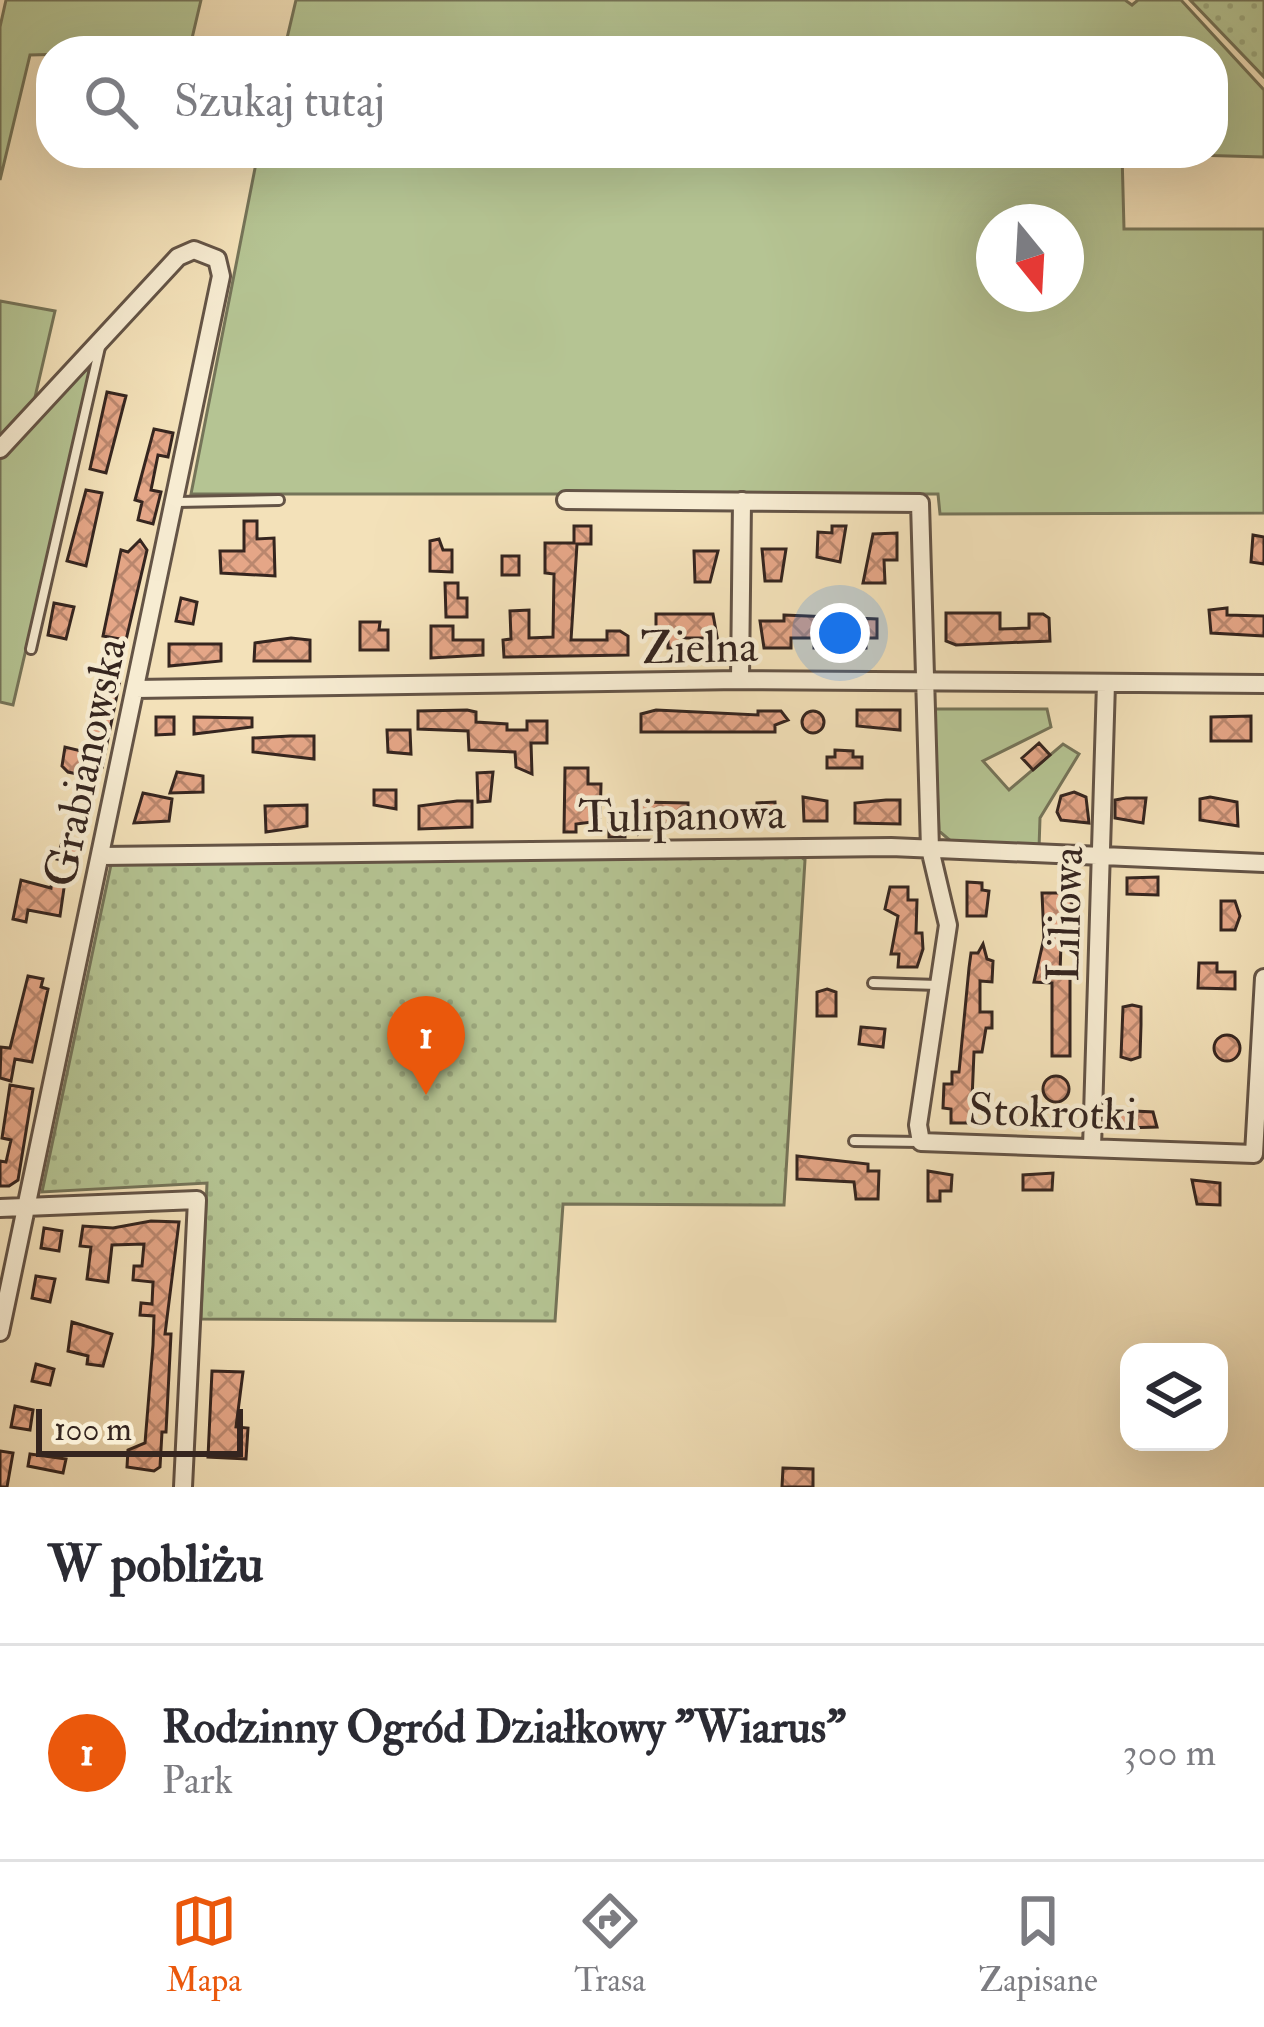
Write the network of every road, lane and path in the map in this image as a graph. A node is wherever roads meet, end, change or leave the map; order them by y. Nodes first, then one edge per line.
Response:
1 (98, 343) junction
2 (0, 449) edge
3 (279, 500) dead end
4 (566, 500) dead end
5 (742, 501) junction
6 (177, 502) junction
7 (31, 650) dead end
8 (740, 680) junction
9 (923, 682) junction
10 (1106, 683) junction
11 (1264, 684) edge
12 (135, 689) junction
13 (930, 849) junction
14 (1102, 854) junction
15 (101, 856) junction
16 (1264, 863) edge
17 (1264, 977) edge
18 (873, 982) dead end
19 (942, 985) junction
20 (854, 1141) dead end
21 (921, 1142) junction
22 (1092, 1148) junction
23 (26, 1207) junction
24 (0, 1208) edge
25 (0, 1332) edge
26 (183, 1487) edge

1 - 2 street
1 - 6 street, Grabianowska
1 - 7 lane
3 - 6 lane
4 - 5 street
5 - 8 street
5 - 9 street, Stokrotki
6 - 12 street, Grabianowska
8 - 9 street, Zielna
8 - 12 street, Zielna
9 - 10 street, Zielna
9 - 13 street, Stokrotki
10 - 11 street, Zielna
10 - 14 street, Liliowa
12 - 15 street, Grabianowska
13 - 14 street, Tulipanowa
13 - 15 street, Tulipanowa
13 - 19 street, Stokrotki
14 - 16 street, Tulipanowa
14 - 22 street, Liliowa
15 - 23 street, Grabianowska
17 - 22 street, Stokrotki
18 - 19 lane
19 - 21 street, Stokrotki
20 - 21 lane
21 - 22 street, Stokrotki
23 - 24 street
23 - 25 street, Grabianowska
23 - 26 street

